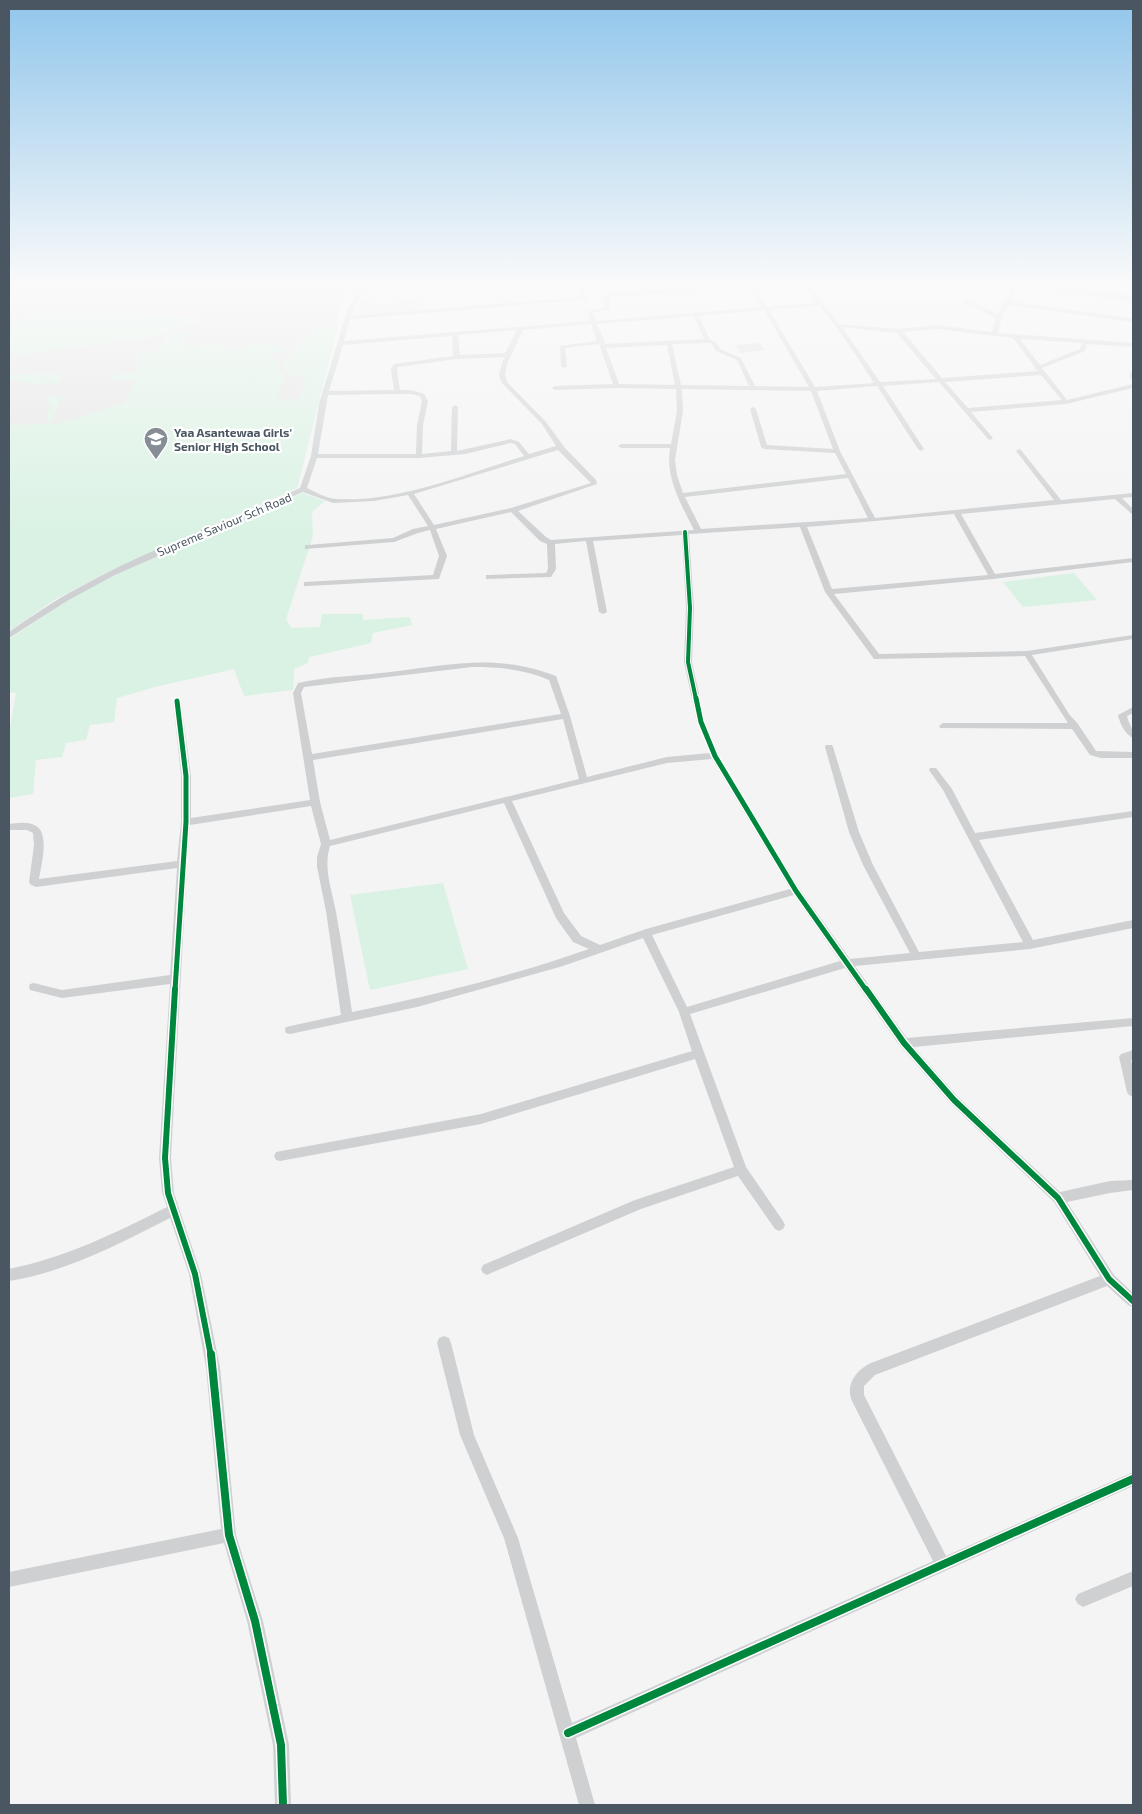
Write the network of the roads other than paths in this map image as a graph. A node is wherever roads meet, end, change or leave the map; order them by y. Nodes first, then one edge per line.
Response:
1 (334, 368) edge
2 (395, 368) edge
3 (502, 368) edge
4 (610, 368) edge
5 (675, 368) edge
6 (744, 368) edge
7 (801, 368) edge
8 (868, 368) edge
9 (930, 368) edge
10 (1044, 368) edge
11 (1039, 370) junction
12 (1133, 373) edge
13 (1133, 378) edge
14 (940, 380) junction
15 (881, 385) junction
16 (617, 386) junction
17 (1133, 386) edge
18 (677, 387) junction
19 (752, 387) junction
20 (555, 388) dead end
21 (813, 388) junction
22 (326, 393) junction
23 (396, 393) junction
24 (1066, 402) junction
25 (455, 407) dead end
26 (753, 409) dead end
27 (966, 410) junction
28 (990, 438) dead end
29 (621, 446) dead end
30 (673, 446) junction
31 (560, 447) junction
32 (921, 449) dead end
33 (1018, 451) dead end
34 (454, 452) junction
35 (838, 452) junction
36 (314, 456) junction
37 (419, 456) junction
38 (528, 457) junction
39 (849, 476) junction
40 (303, 490) junction
41 (410, 493) junction
42 (680, 495) junction
43 (1133, 495) edge
44 (1116, 496) junction
45 (1059, 502) junction
46 (513, 510) junction
47 (956, 512) junction
48 (1133, 513) edge
49 (873, 520) junction
50 (803, 526) junction
51 (432, 527) junction
52 (698, 531) junction
53 (685, 532) junction
54 (589, 540) junction
55 (547, 541) junction
56 (308, 547) dead end
57 (1133, 560) edge
58 (489, 578) dead end
59 (993, 578) junction
60 (307, 584) dead end
61 (828, 592) junction
62 (603, 612) dead end
63 (9, 636) edge
64 (1133, 637) edge
65 (1027, 652) junction
66 (177, 701) dead end
67 (1133, 710) edge
68 (566, 716) junction
69 (943, 726) dead end
70 (1075, 726) junction
71 (1133, 735) edge
72 (829, 748) dead end
73 (1133, 755) edge
74 (715, 756) junction
75 (307, 758) junction
76 (933, 770) dead end
77 (584, 781) junction
78 (506, 800) junction
79 (315, 802) junction
80 (1133, 814) edge
81 (186, 822) junction
82 (9, 827) edge
83 (973, 837) junction
84 (326, 844) junction
85 (182, 864) junction
86 (796, 891) junction
87 (1133, 924) edge
88 (646, 933) junction
89 (1030, 945) junction
90 (599, 949) junction
91 (917, 957) junction
92 (847, 963) junction
93 (175, 979) junction
94 (34, 987) dead end
95 (684, 1012) junction
96 (347, 1017) junction
97 (1133, 1022) edge
98 (290, 1030) dead end
99 (904, 1043) junction
100 (698, 1054) junction
101 (1133, 1055) edge
102 (1133, 1092) edge
103 (280, 1156) dead end
104 (740, 1170) junction
105 (1133, 1185) edge
106 (1058, 1198) junction
107 (174, 1210) junction
108 (779, 1225) dead end
109 (487, 1268) dead end
110 (9, 1275) edge
111 (1109, 1279) junction
112 (1133, 1301) edge
113 (444, 1343) dead end
114 (1133, 1479) edge
115 (229, 1535) junction
116 (942, 1564) junction
117 (9, 1580) edge
118 (1133, 1580) edge
119 (1083, 1599) dead end
120 (568, 1733) junction
121 (283, 1805) edge
122 (587, 1805) edge

1 - 22 street, Supreme Saviour Sch Road
2 - 23 street
3 - 31 street
4 - 16 street
5 - 18 street
6 - 19 street
7 - 21 street
8 - 15 street
9 - 14 street
10 - 11 street
11 - 14 street
11 - 24 street
12 - 13 street
14 - 15 street
14 - 27 street
15 - 21 street
15 - 32 street
16 - 18 street
16 - 20 street
17 - 24 street
18 - 19 street
18 - 30 street
19 - 21 street
21 - 35 street
22 - 23 street
22 - 36 street, Supreme Saviour Sch Road
23 - 37 street
24 - 27 street
25 - 34 street
26 - 35 street
27 - 28 street
29 - 30 street
30 - 42 street
31 - 38 street
31 - 46 street
33 - 45 street
34 - 37 street
34 - 38 street
35 - 39 street
36 - 37 street
36 - 40 street, Supreme Saviour Sch Road
38 - 41 street
39 - 42 street
39 - 49 street
40 - 41 street
40 - 63 street, Supreme Saviour Sch Road
41 - 51 street
42 - 52 street
43 - 44 street
44 - 45 street
44 - 48 street
45 - 47 street
46 - 51 street
46 - 55 street
47 - 49 street
47 - 59 street
49 - 50 street
50 - 52 street
50 - 61 street
51 - 56 street
51 - 60 street
52 - 53 street
53 - 54 street
53 - 74 street
54 - 55 street
54 - 62 street
55 - 58 street
57 - 59 street
59 - 61 street
61 - 65 street
64 - 65 street
65 - 70 street
66 - 81 street
67 - 71 street
68 - 75 street
68 - 75 street
68 - 77 street
69 - 70 street
70 - 73 street
72 - 91 street
74 - 77 street
74 - 86 street
75 - 79 street
76 - 83 street
77 - 78 street
78 - 84 street
78 - 90 street
79 - 81 street
79 - 84 street
80 - 83 street
81 - 85 street
82 - 85 street
83 - 89 street
84 - 96 street
85 - 93 street
86 - 88 street
86 - 92 street
87 - 89 street
88 - 90 street
88 - 95 street
89 - 91 street
90 - 96 street
91 - 92 street
92 - 95 street
92 - 99 street
93 - 94 street
93 - 107 street
95 - 100 street
96 - 98 street
97 - 99 street
99 - 106 street
100 - 103 street
100 - 104 street
101 - 102 street
104 - 108 street
104 - 109 street
105 - 106 street
106 - 111 street
107 - 110 street
107 - 115 street
111 - 112 street
111 - 116 street
113 - 120 street
114 - 116 street
115 - 117 street
115 - 121 street
116 - 120 street
118 - 119 street
120 - 122 street

